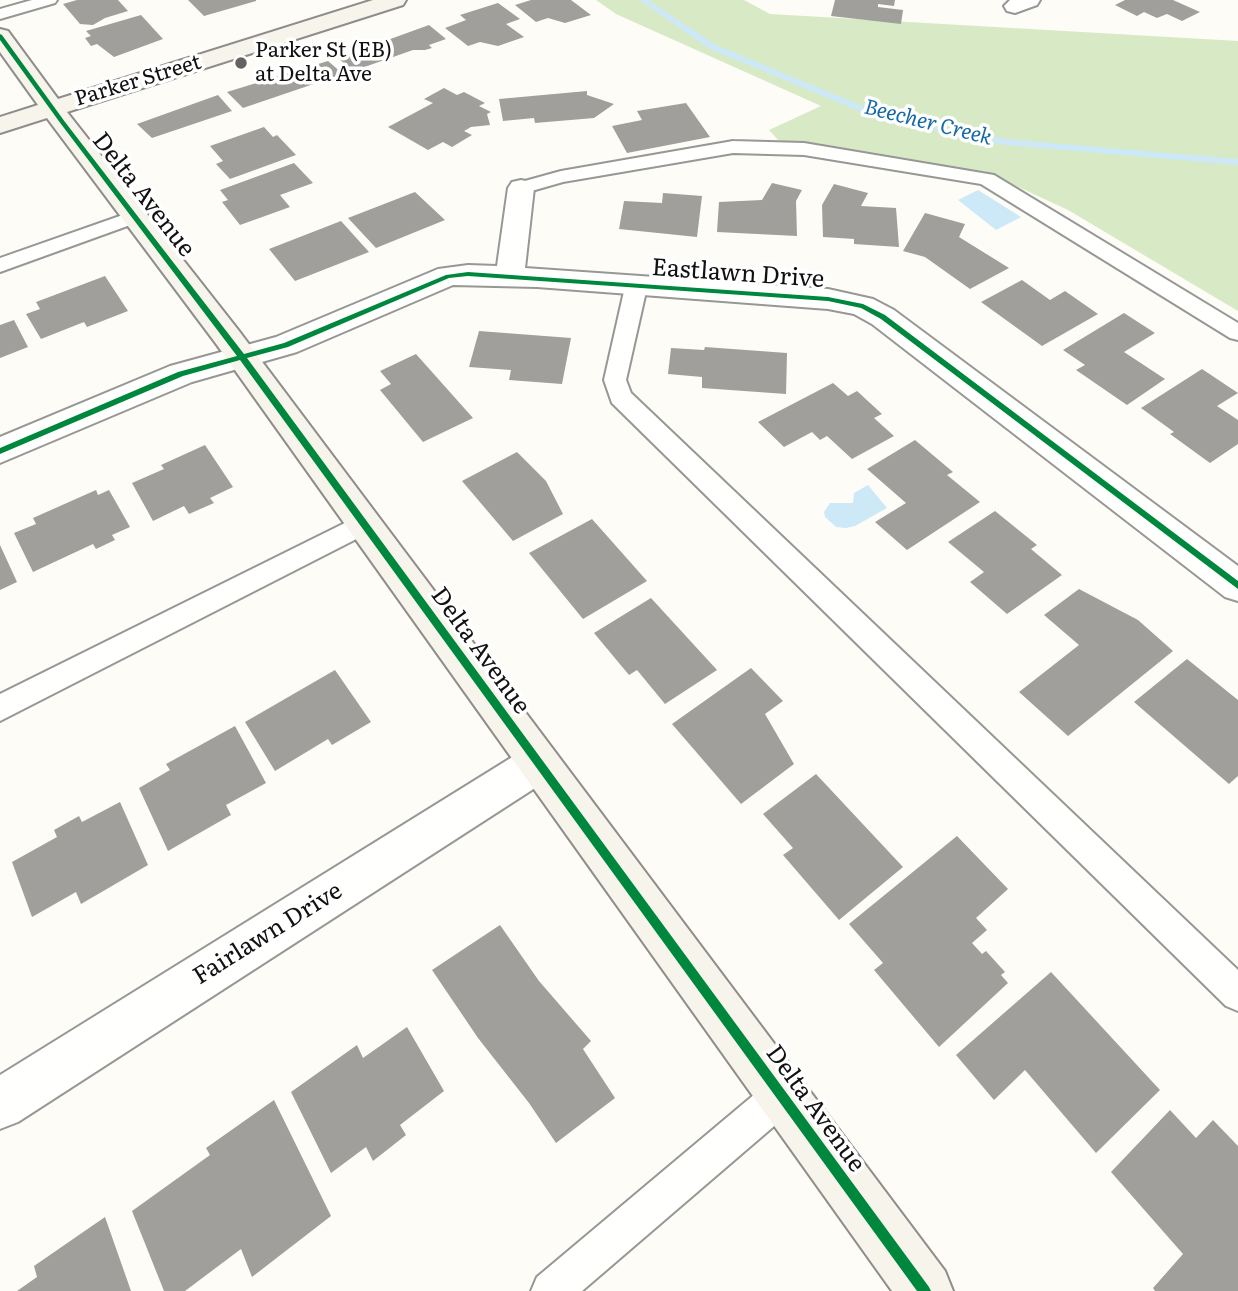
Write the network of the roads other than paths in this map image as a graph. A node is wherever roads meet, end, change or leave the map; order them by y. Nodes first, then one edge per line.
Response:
1 (49, 0) edge
2 (395, 0) edge
3 (0, 14) edge
4 (0, 36) edge
5 (52, 108) junction
6 (0, 125) edge
7 (521, 188) joint
8 (137, 216) junction
9 (0, 265) edge
10 (510, 276) junction
11 (636, 287) junction
12 (1238, 334) edge
13 (242, 357) junction
14 (0, 452) edge
15 (363, 524) junction
16 (1238, 586) edge
17 (0, 708) edge
18 (537, 764) junction
19 (1238, 995) edge
20 (781, 1096) junction
21 (0, 1104) edge
22 (551, 1291) edge
23 (925, 1291) edge

1 - 3 lane
2 - 5 street, Parker Street
4 - 5 street, Delta Avenue
5 - 6 street, Parker Street
5 - 8 street, Delta Avenue
7 - 10 street
7 - 12 lane
8 - 9 lane
8 - 13 street, Delta Avenue
10 - 11 street, Eastlawn Drive
10 - 13 street, Eastlawn Drive
11 - 16 street, Eastlawn Drive
11 - 19 lane
13 - 14 street, Eastlawn Drive
13 - 15 street, Delta Avenue
15 - 17 lane
15 - 18 street, Delta Avenue
18 - 20 street, Delta Avenue
18 - 21 street, Fairlawn Drive
20 - 22 lane
20 - 23 street, Delta Avenue

